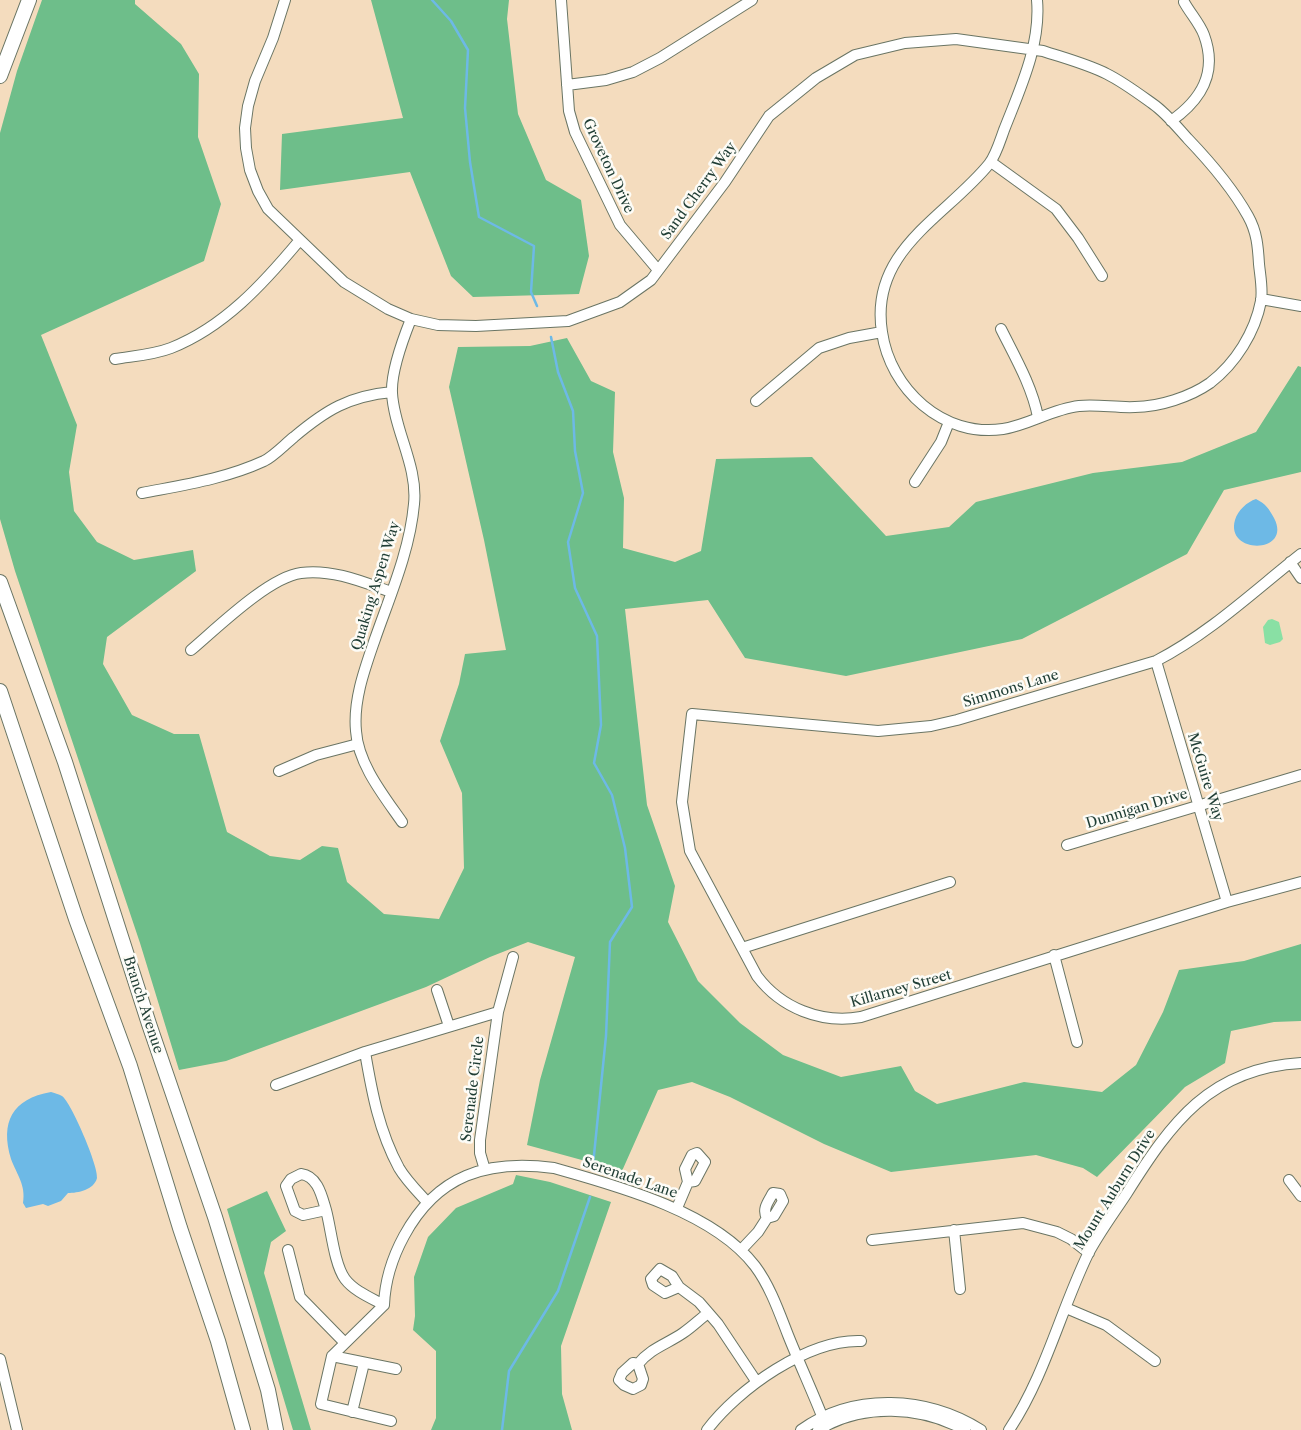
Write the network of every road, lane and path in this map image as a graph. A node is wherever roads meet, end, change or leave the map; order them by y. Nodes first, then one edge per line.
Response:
1 (29, 0) edge
2 (285, 0) edge
3 (562, 0) edge
4 (752, 0) edge
5 (1038, 0) edge
6 (1184, 2) dead end
7 (1033, 49) junction
8 (0, 76) edge
9 (567, 85) junction
10 (1170, 121) junction
11 (991, 162) junction
12 (299, 241) junction
13 (658, 270) junction
14 (1102, 276) dead end
15 (1261, 299) junction
16 (1301, 306) edge
17 (411, 320) junction
18 (1001, 329) dead end
19 (882, 332) junction
20 (115, 359) dead end
21 (392, 392) junction
22 (756, 401) dead end
23 (1038, 417) junction
24 (949, 422) junction
25 (916, 482) dead end
26 (142, 493) dead end
27 (1301, 554) edge
28 (1290, 562) junction
29 (1301, 578) edge
30 (0, 582) edge
31 (392, 592) junction
32 (191, 650) dead end
33 (1156, 661) junction
34 (0, 691) edge
35 (692, 714) joint
36 (358, 744) junction
37 (279, 770) dead end
38 (1301, 775) edge
39 (1199, 804) junction
40 (402, 822) dead end
41 (1067, 845) dead end
42 (950, 882) dead end
43 (1301, 882) edge
44 (1227, 902) junction
45 (742, 948) junction
46 (1054, 955) junction
47 (513, 957) dead end
48 (437, 990) dead end
49 (498, 1012) junction
50 (449, 1026) junction
51 (1077, 1042) dead end
52 (365, 1052) junction
53 (1301, 1063) edge
54 (276, 1085) dead end
55 (485, 1170) junction
56 (1288, 1180) dead end
57 (688, 1182) dead end
58 (1301, 1196) edge
59 (426, 1202) junction
60 (677, 1208) junction
61 (326, 1210) junction
62 (767, 1218) dead end
63 (954, 1230) junction
64 (872, 1240) dead end
65 (288, 1250) dead end
66 (741, 1250) junction
67 (1089, 1253) junction
68 (679, 1287) dead end
69 (960, 1289) dead end
70 (384, 1305) junction
71 (1066, 1308) junction
72 (708, 1313) junction
73 (861, 1341) dead end
74 (345, 1343) junction
75 (332, 1356) junction
76 (798, 1358) junction
77 (0, 1359) edge
78 (1155, 1361) dead end
79 (364, 1363) junction
80 (638, 1364) dead end
81 (396, 1370) dead end
82 (756, 1381) junction
83 (352, 1412) junction
84 (391, 1421) dead end
85 (822, 1424) edge
86 (17, 1430) edge
87 (243, 1430) edge
88 (276, 1430) edge
89 (707, 1430) edge
90 (802, 1430) edge
91 (965, 1430) edge
92 (981, 1430) edge
93 (1009, 1430) edge

1 - 8 highway
2 - 12 street, Sand Cherry Way
3 - 9 street, Groveton Drive
4 - 9 street
5 - 7 street
6 - 10 street
7 - 10 street, Sand Cherry Way
7 - 11 street
7 - 13 street, Sand Cherry Way
9 - 13 street, Groveton Drive
10 - 15 street, Sand Cherry Way
11 - 14 street
11 - 19 street, Sand Cherry Way
12 - 17 street, Sand Cherry Way
12 - 20 street
13 - 17 street, Sand Cherry Way
15 - 16 street
15 - 23 street, Sand Cherry Way
17 - 21 street, Quaking Aspen Way
18 - 23 street
19 - 22 street
19 - 24 street, Sand Cherry Way
21 - 26 street
21 - 31 street, Quaking Aspen Way
23 - 24 street, Sand Cherry Way
24 - 25 street
27 - 28 street, Simmons Lane
28 - 29 street
28 - 33 street, Simmons Lane
30 - 88 highway, Branch Avenue
31 - 32 street
31 - 36 street, Quaking Aspen Way
33 - 35 street, Simmons Lane
33 - 39 street, McGuire Way
34 - 87 highway
35 - 45 street, Killarney Street
36 - 37 street
36 - 40 street, Quaking Aspen Way
38 - 39 street, Dunnigan Drive
39 - 41 street, Dunnigan Drive
39 - 44 street, McGuire Way
42 - 45 street
43 - 44 street, Killarney Street
44 - 46 street, Killarney Street
45 - 46 street, Killarney Street
46 - 51 street
47 - 49 street, Serenade Circle
48 - 50 street
49 - 50 street, Serenade Circle
49 - 55 street, Serenade Circle
50 - 52 street, Serenade Circle
52 - 54 street, Serenade Circle
52 - 59 street
53 - 67 street, Mount Auburn Drive
55 - 59 street, Serenade Lane
55 - 60 street, Serenade Lane
56 - 58 street
57 - 60 street
59 - 70 street, Serenade Lane
60 - 66 street, Serenade Lane
61 - 61 street
61 - 70 street
62 - 66 street
63 - 64 street
63 - 67 street
63 - 69 street
65 - 74 street
66 - 76 street, Serenade Lane
67 - 71 street, Mount Auburn Drive
68 - 72 street
70 - 74 street
71 - 78 street
71 - 93 street, Mount Auburn Drive
72 - 80 street
72 - 82 street
73 - 76 street
74 - 75 street
75 - 79 street
75 - 83 street
76 - 82 street
76 - 85 street, Serenade Lane
77 - 86 street
79 - 81 street
79 - 83 street
82 - 89 street
83 - 84 street
85 - 90 street
85 - 91 street
85 - 92 street

